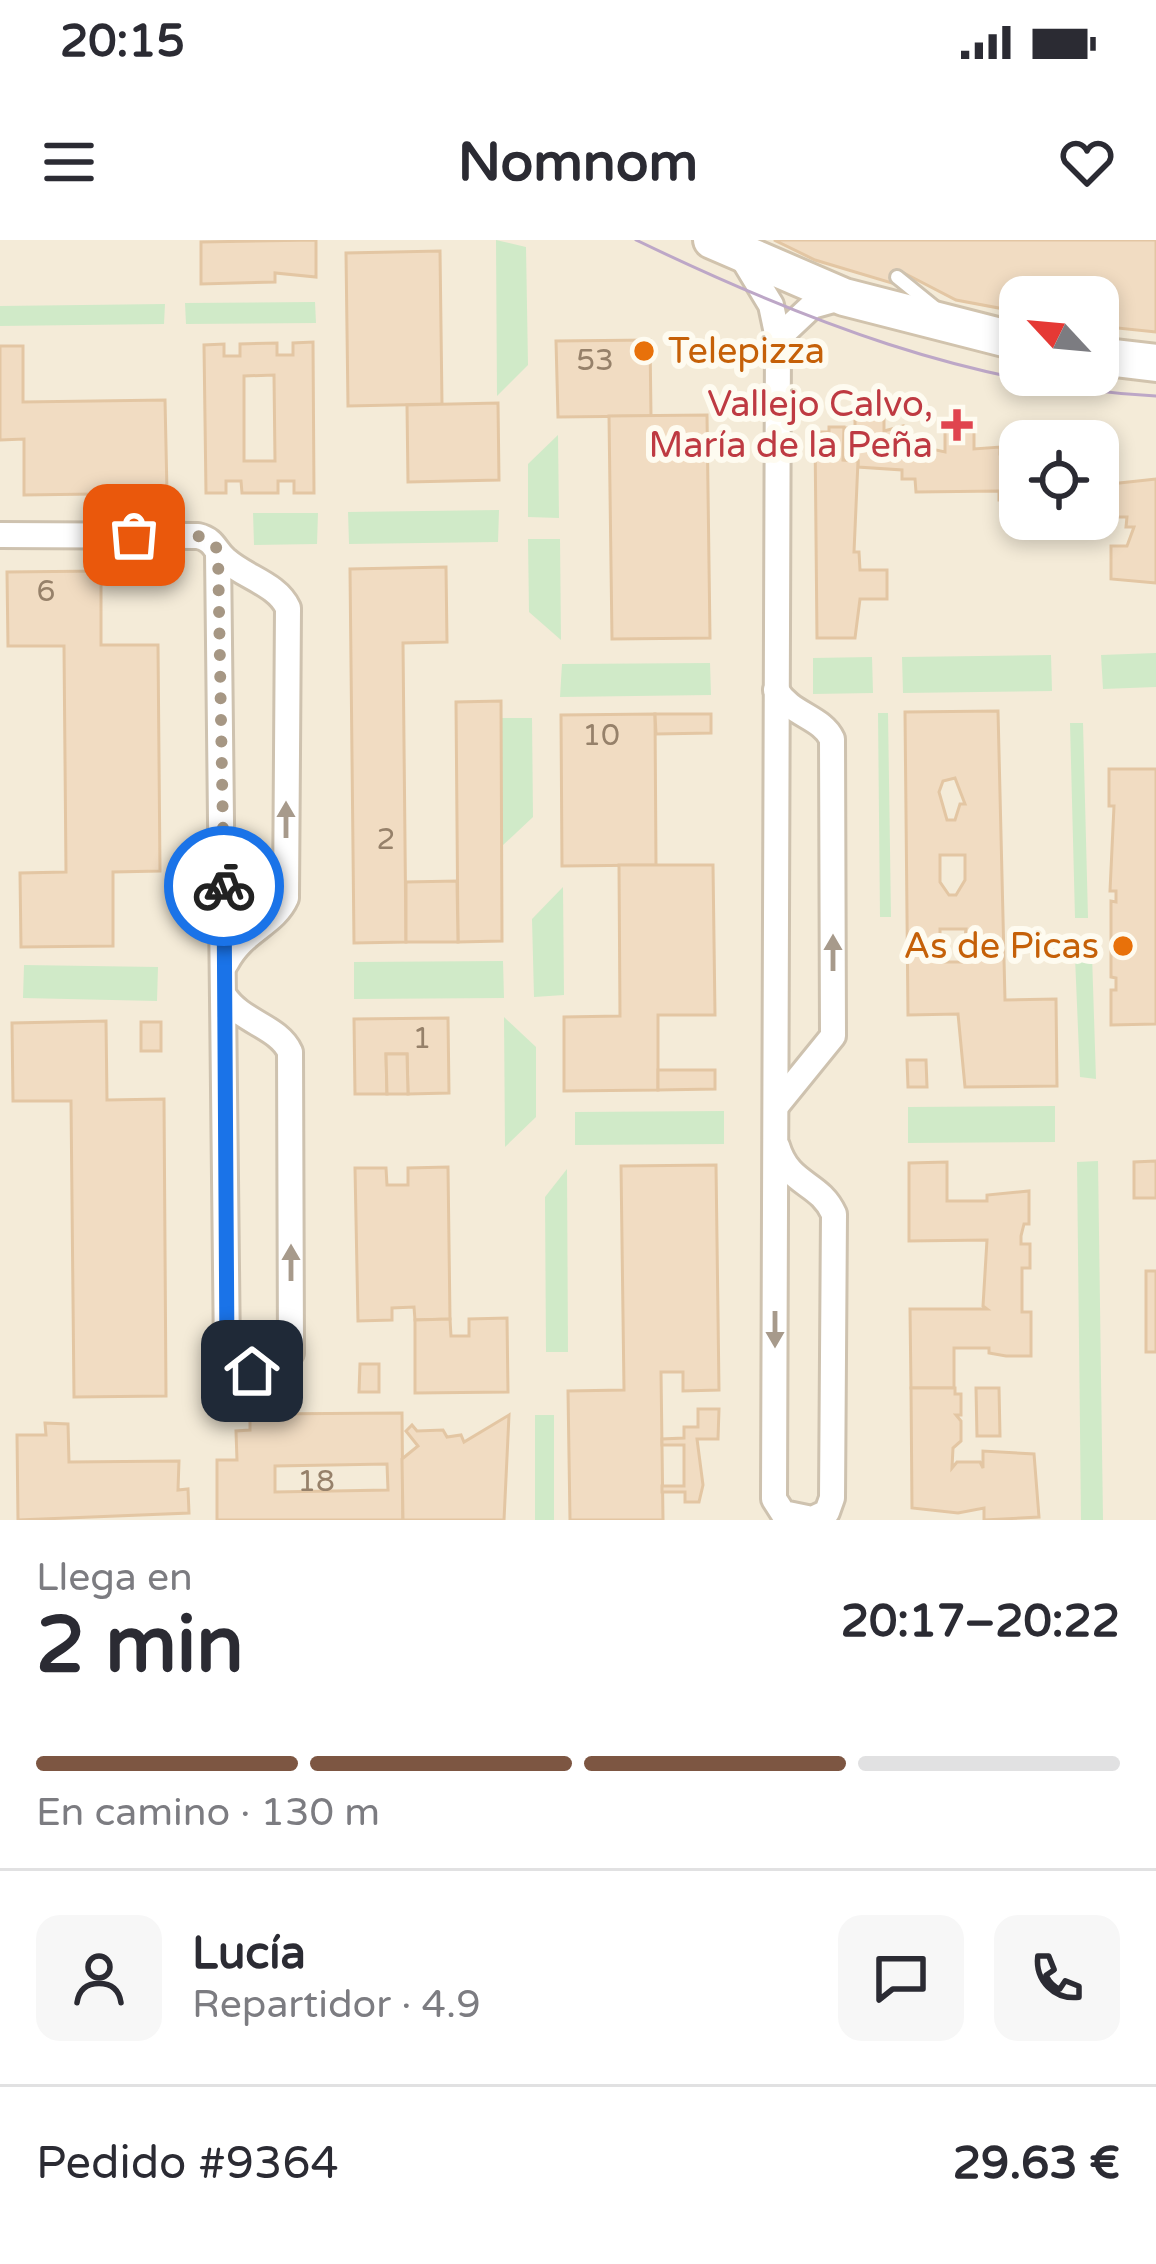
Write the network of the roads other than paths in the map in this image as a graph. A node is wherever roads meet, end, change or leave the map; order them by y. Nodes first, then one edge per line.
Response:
1 (725, 246) edge
2 (897, 277) dead end
3 (844, 297) junction
4 (960, 329) junction
5 (999, 337) edge
6 (778, 338) junction
7 (1119, 359) edge
8 (1156, 363) edge
9 (0, 535) edge
10 (218, 553) junction
11 (262, 584) junction
12 (219, 631) junction
13 (776, 690) junction
14 (809, 722) junction
15 (776, 743) junction
16 (224, 884) junction
17 (259, 922) junction
18 (225, 965) junction
19 (225, 998) junction
20 (261, 1030) junction
21 (774, 1041) junction
22 (812, 1060) junction
23 (224, 1072) junction
24 (777, 1105) junction
25 (777, 1146) junction
26 (815, 1190) junction
27 (776, 1212) junction

1 - 3 main road
1 - 6 street
2 - 4 lane
3 - 4 main road
3 - 6 street
4 - 5 main road
6 - 13 street
7 - 8 main road
9 - 10 street
10 - 11 street
10 - 12 street
11 - 12 street
17 -> 11 street
12 - 16 street
13 - 14 street
13 - 15 street
14 - 15 street
22 -> 14 street
15 - 21 street
16 - 17 street
16 - 18 street
17 - 18 street
18 - 19 street
19 - 20 street
19 - 23 street
20 - 23 street
23 -> 20 street
21 - 22 street
21 - 24 street
22 - 24 street
24 - 25 street
25 - 26 street
25 - 27 street
26 - 27 street
27 -> 26 street

